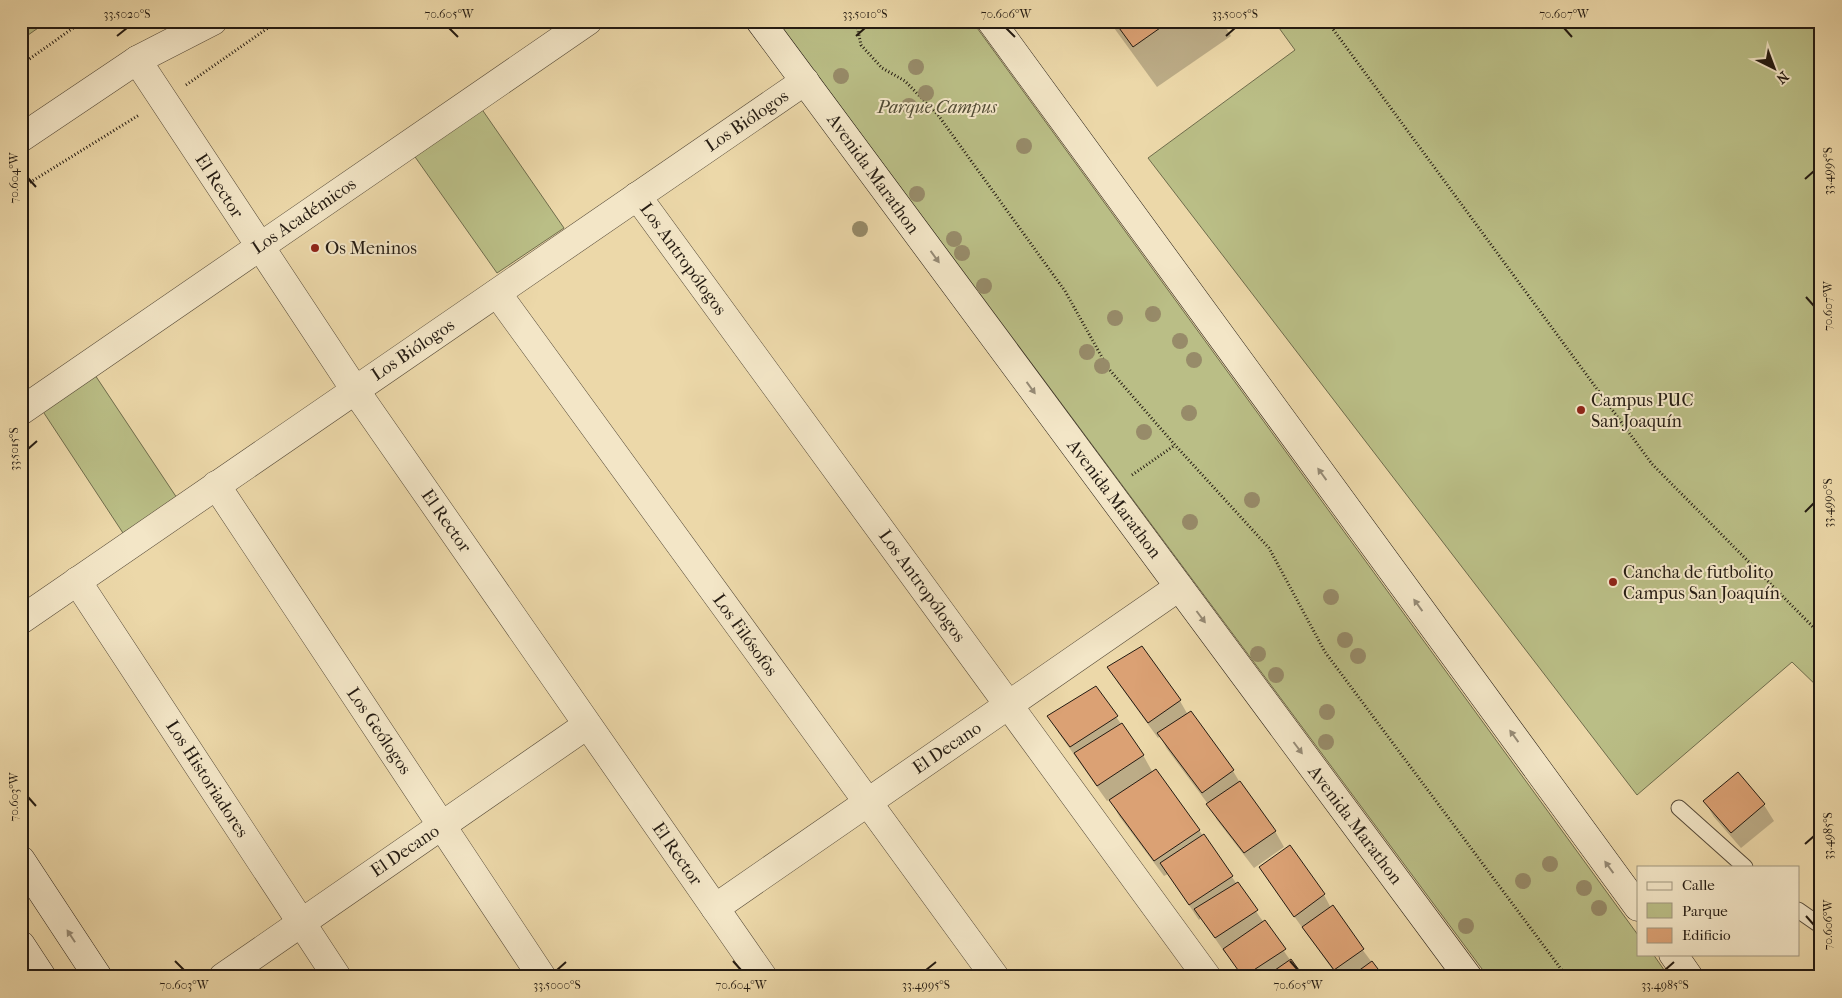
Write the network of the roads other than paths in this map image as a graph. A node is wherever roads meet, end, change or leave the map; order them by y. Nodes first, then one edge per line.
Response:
1 (169, 21) edge
2 (213, 21) edge
3 (588, 21) edge
4 (760, 21) edge
5 (991, 21) edge
6 (137, 60) junction
7 (805, 82) junction
8 (21, 138) edge
9 (637, 196) junction
10 (259, 246) junction
11 (497, 293) junction
12 (355, 390) junction
13 (21, 411) edge
14 (216, 485) junction
15 (77, 581) junction
16 (1179, 587) junction
17 (21, 620) edge
18 (1009, 705) junction
19 (587, 725) junction
20 (867, 803) junction
21 (1679, 808) dead end
22 (442, 825) junction
23 (21, 860) edge
24 (1744, 866) edge
25 (1637, 906) edge
26 (715, 908) junction
27 (1800, 911) edge
28 (301, 922) junction
29 (1821, 926) edge
30 (21, 945) edge
31 (1674, 956) edge
32 (42, 977) edge
33 (98, 977) edge
34 (223, 977) edge
35 (337, 977) edge
36 (542, 977) edge
37 (763, 977) edge
38 (995, 977) edge
39 (1207, 977) edge
40 (1468, 977) edge
41 (1689, 977) edge

1 - 6 street
2 - 6 street
3 - 10 street, Los Académicos
4 - 7 street, Avenida Marathon
25 -> 5 street
6 - 8 street
6 - 10 street, El Rector
7 - 9 street, Los Biólogos
7 -> 16 street, Avenida Marathon
9 - 11 street, Los Biólogos
9 - 18 street, Los Antropólogos
10 - 12 street, El Rector
10 - 13 street, Los Académicos
11 - 12 street, Los Biólogos
11 - 20 street, Los Filósofos
12 - 14 street, Los Biólogos
12 - 19 street, El Rector
14 - 15 street, Los Biólogos
14 - 22 street, Los Geólogos
15 - 17 street, Los Biólogos
15 - 28 street, Los Historiadores
16 - 18 street, El Decano
16 -> 40 street, Avenida Marathon
18 - 20 street, El Decano
18 - 39 street, Los Antropólogos
19 - 22 street, El Decano
19 - 26 street, El Rector
20 - 26 street, El Decano
20 - 38 street, Los Filósofos
21 - 24 lane
22 - 28 street, El Decano
22 - 36 street, Los Geólogos
33 -> 23 street
26 - 37 street, El Rector
27 - 29 lane
28 - 34 street, El Decano
28 - 35 street, Los Historiadores
30 - 32 street
31 - 41 street

